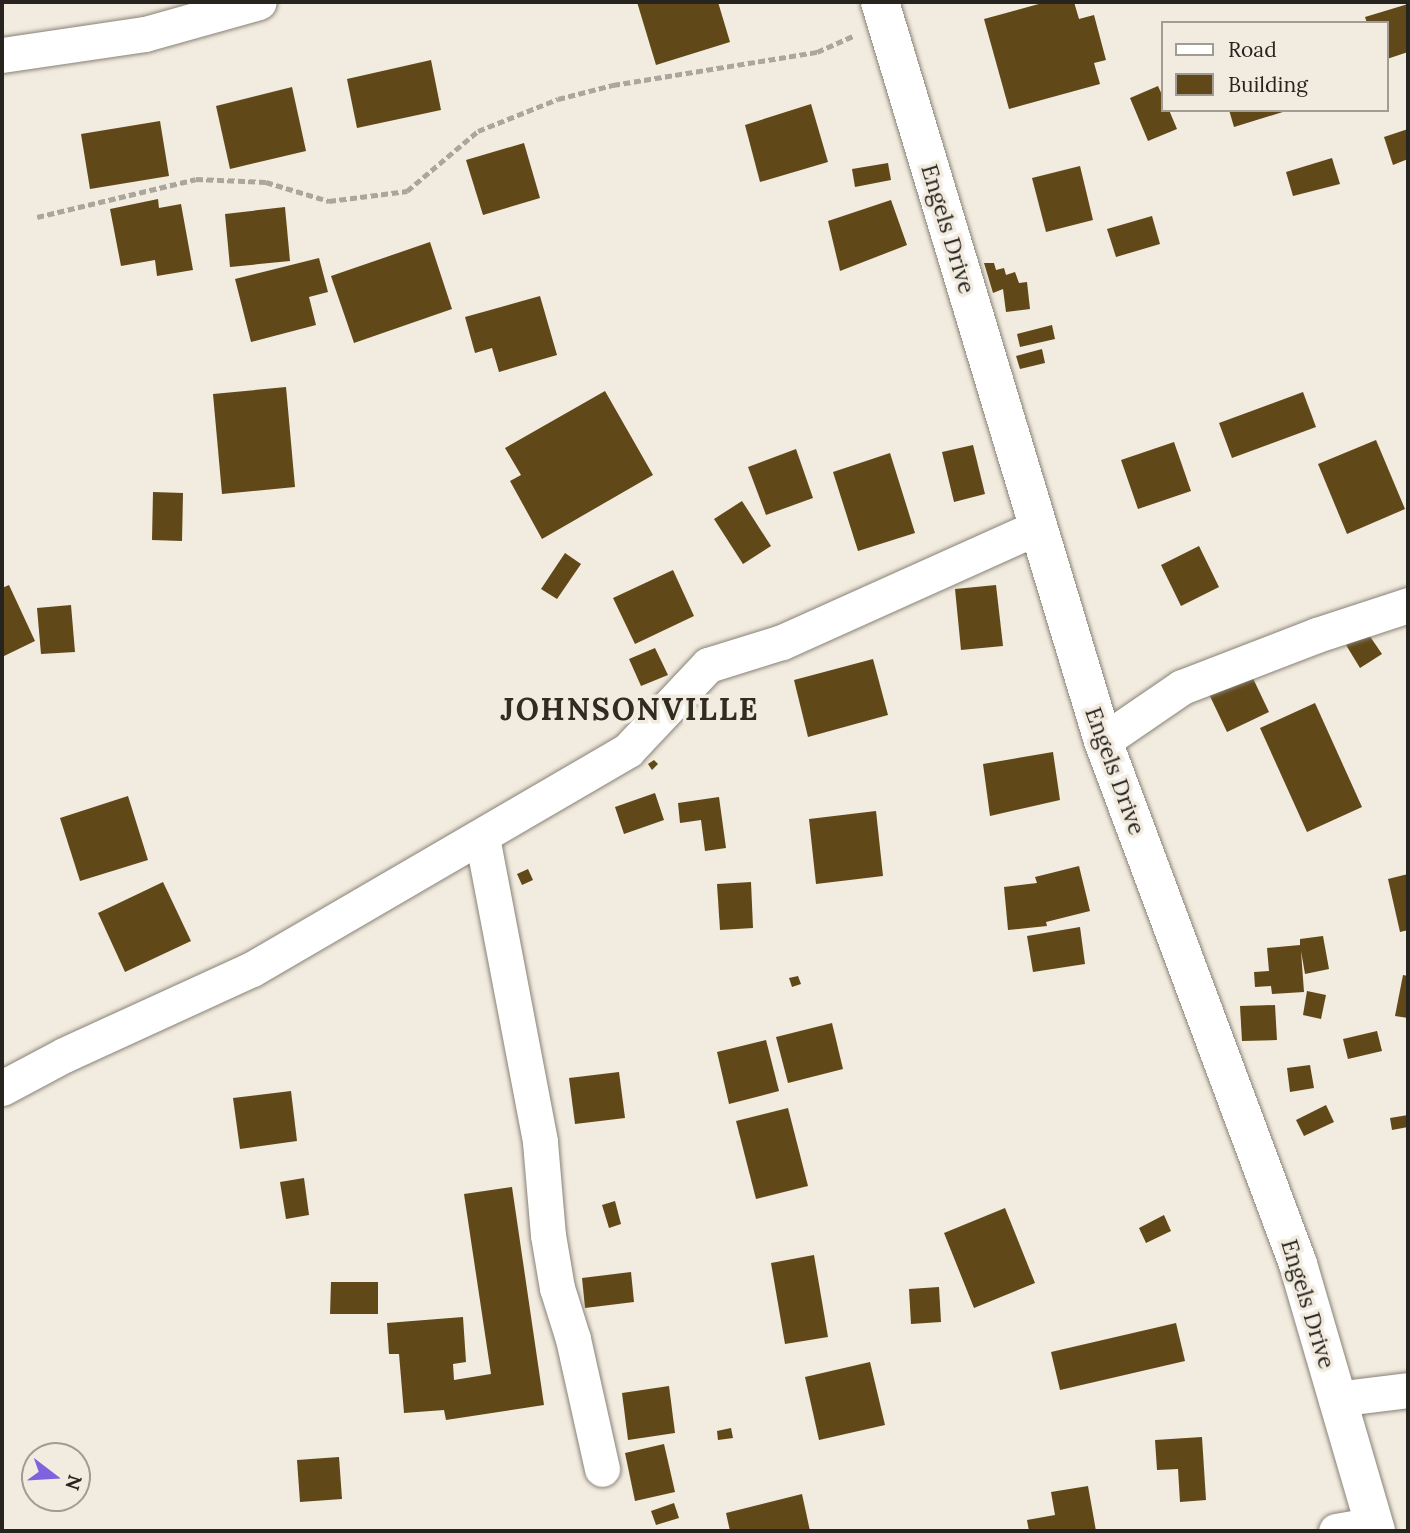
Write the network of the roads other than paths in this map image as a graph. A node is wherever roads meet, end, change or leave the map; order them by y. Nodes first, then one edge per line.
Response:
1 (259, 2) edge
2 (883, 12) edge
3 (2, 55) edge
4 (1037, 528) junction
5 (1408, 605) edge
6 (1103, 741) junction
7 (482, 837) junction
8 (2, 1088) edge
9 (1408, 1390) edge
10 (1336, 1399) junction
11 (602, 1469) dead end
12 (1375, 1527) edge
13 (1336, 1531) edge

1 - 3 street
2 - 4 street, Engels Drive
4 - 6 street, Engels Drive
4 - 7 street
5 - 6 street
6 - 10 street, Engels Drive
7 - 8 street
7 - 11 street
9 - 10 street
10 - 12 street, Engels Drive
12 - 13 street

